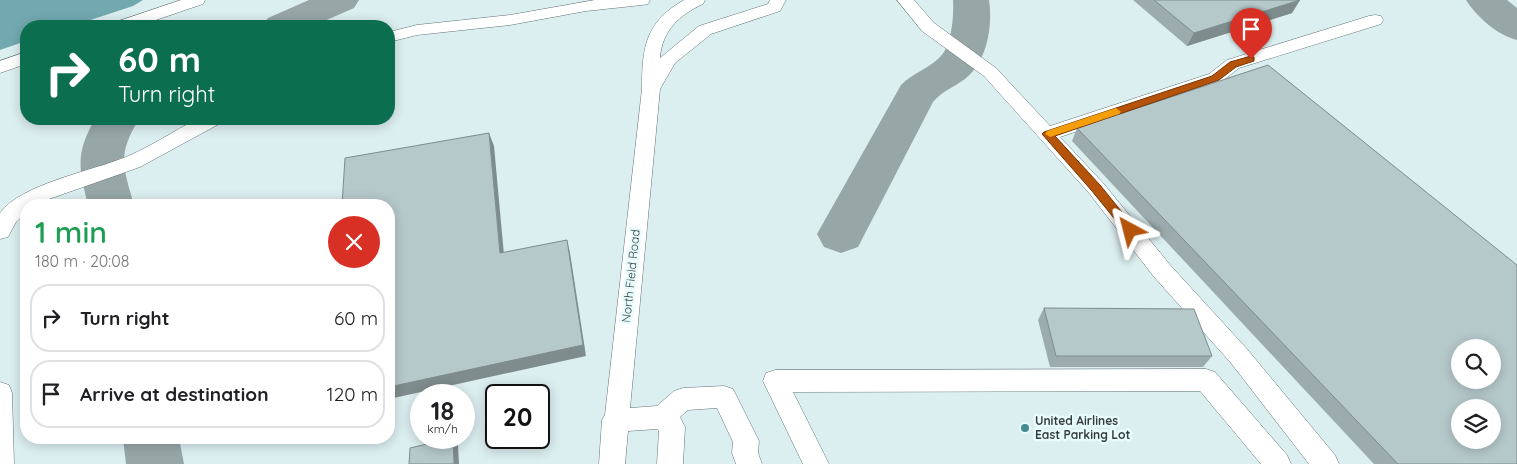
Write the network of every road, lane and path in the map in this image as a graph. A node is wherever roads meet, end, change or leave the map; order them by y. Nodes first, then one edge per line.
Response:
1 (197, 0) edge
2 (642, 0) edge
3 (697, 0) edge
4 (905, 0) edge
5 (780, 2) edge
6 (139, 20) edge
7 (1375, 20) dead end
8 (395, 36) edge
9 (20, 60) edge
10 (0, 67) edge
11 (651, 89) junction
12 (201, 125) edge
13 (1047, 134) junction
14 (33, 199) edge
15 (20, 207) edge
16 (0, 231) edge
17 (0, 393) edge
18 (662, 417) junction
19 (616, 420) junction
20 (1, 464) edge
21 (612, 464) edge
22 (670, 464) edge
23 (749, 464) edge
24 (816, 464) edge
25 (1278, 464) edge
26 (1326, 464) edge

1 - 6 street
2 - 8 street
3 - 11 street, North Field Road
4 - 13 street
5 - 11 street, North Field Road
7 - 13 street
9 - 10 street
11 - 19 street, North Field Road
12 - 14 street
13 - 26 street
15 - 16 street
17 - 20 street
18 - 19 street
18 - 22 street
18 - 23 street
19 - 21 street, North Field Road
24 - 25 street

